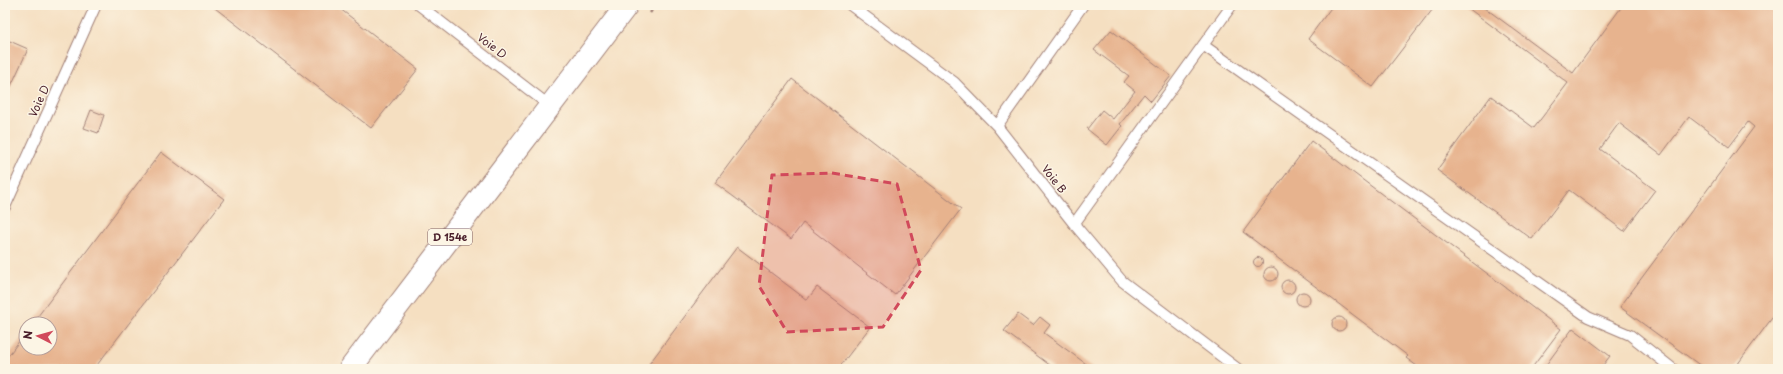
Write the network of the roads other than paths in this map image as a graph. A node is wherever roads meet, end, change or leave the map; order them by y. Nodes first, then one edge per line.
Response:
1 (96, 5) edge
2 (419, 5) edge
3 (627, 5) edge
4 (850, 5) edge
5 (1083, 5) edge
6 (1232, 5) edge
7 (1203, 45) junction
8 (550, 106) junction
9 (998, 126) junction
10 (5, 207) edge
11 (1074, 224) junction
12 (350, 369) edge
13 (1238, 369) edge
14 (1673, 369) edge

1 - 10 lane, Voie D
2 - 8 lane, Voie D
3 - 8 main road, D 154e
4 - 9 lane, Voie B
5 - 9 lane
6 - 7 lane
7 - 11 lane
7 - 14 lane
8 - 12 main road, D 154e
9 - 11 lane, Voie B
11 - 13 lane, Voie B

